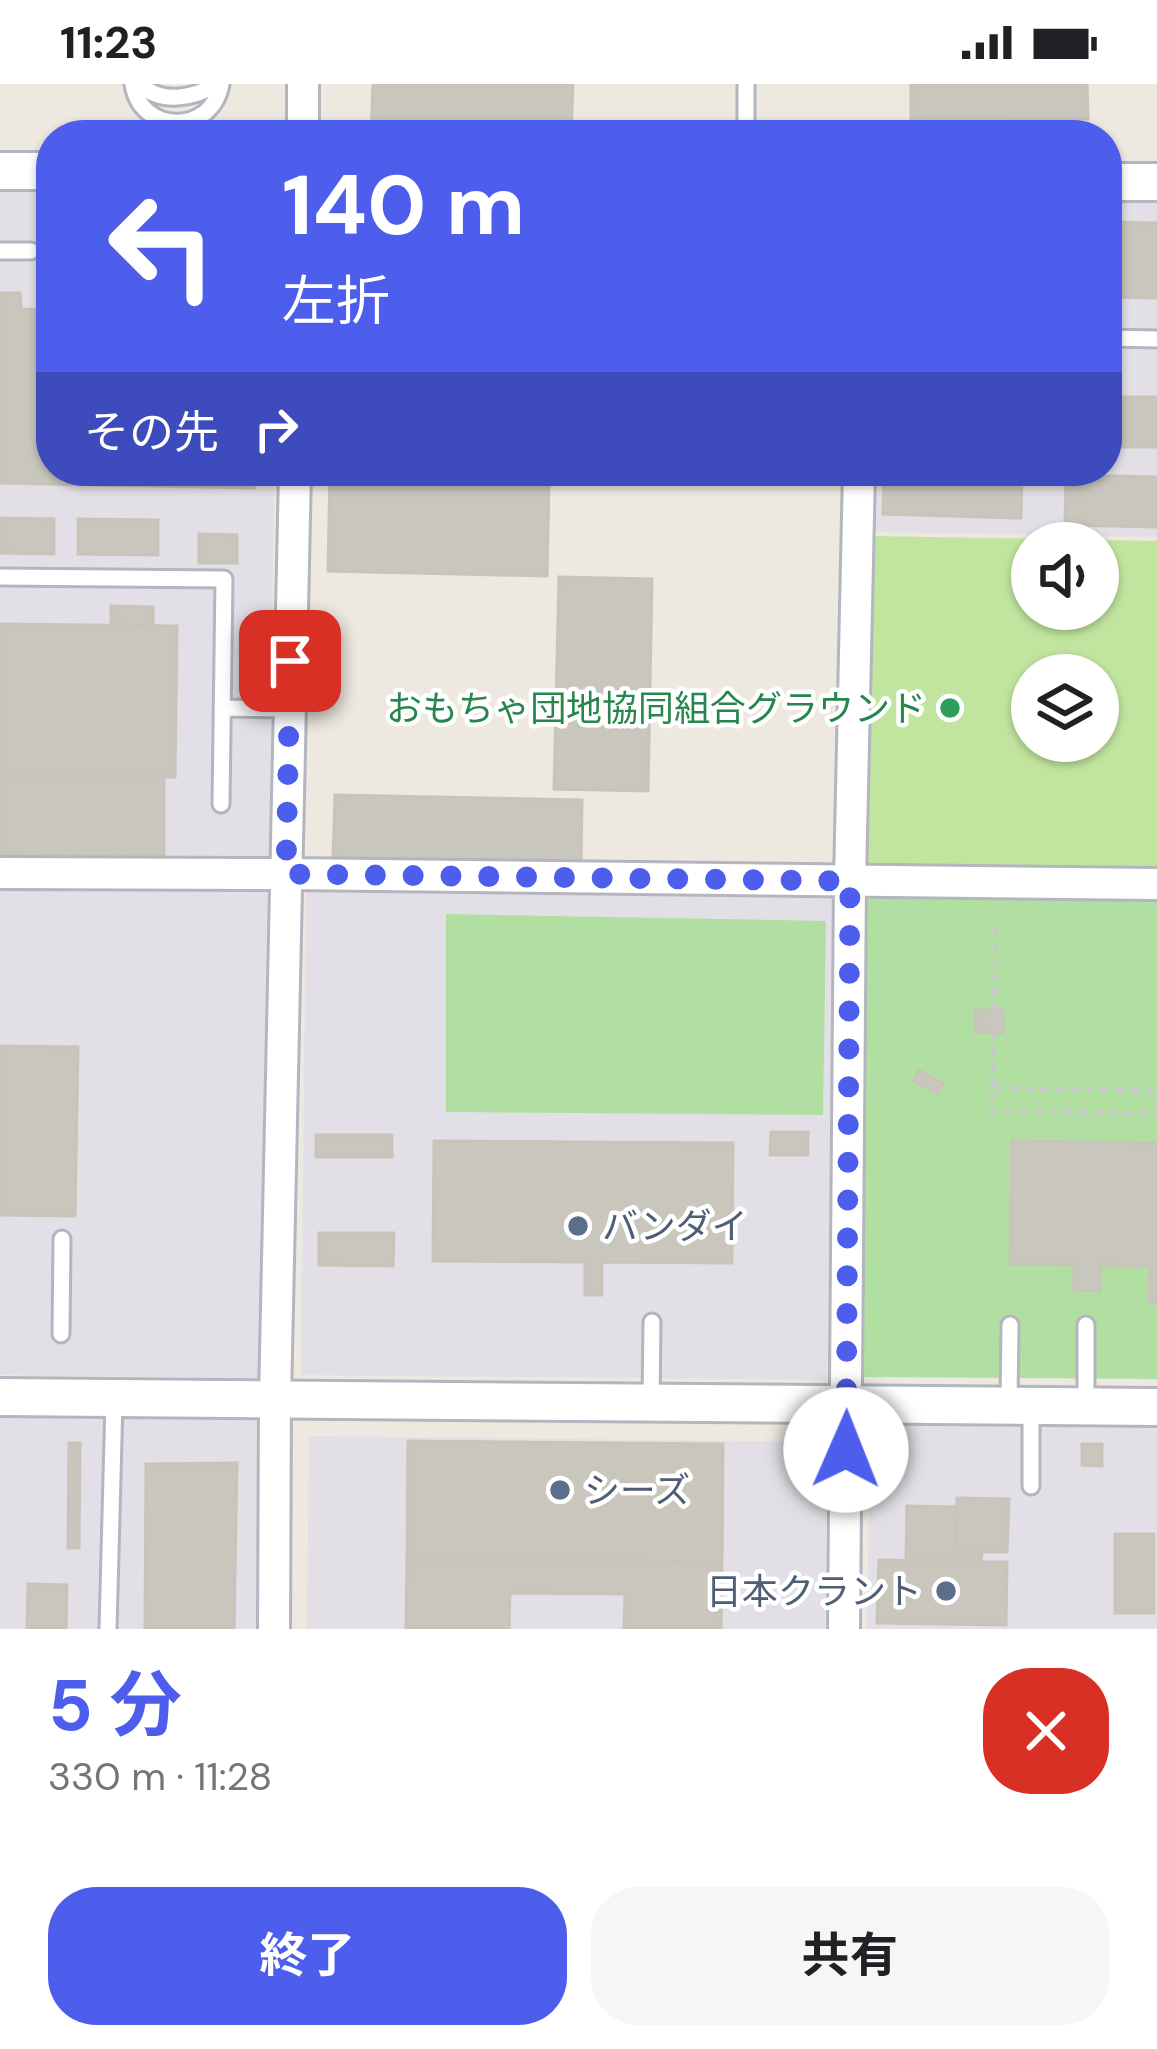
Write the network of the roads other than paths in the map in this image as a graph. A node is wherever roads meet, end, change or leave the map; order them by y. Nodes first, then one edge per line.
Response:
1 (136, 84) edge
2 (219, 84) edge
3 (303, 84) edge
4 (746, 84) edge
5 (170, 120) edge
6 (184, 120) edge
7 (303, 120) edge
8 (746, 120) edge
9 (0, 171) edge
10 (36, 171) edge
11 (1122, 182) edge
12 (1157, 182) edge
13 (0, 251) edge
14 (31, 251) dead end
15 (1122, 338) edge
16 (1157, 338) edge
17 (295, 486) edge
18 (859, 486) edge
19 (0, 577) edge
20 (222, 708) junction
21 (289, 709) junction
22 (221, 804) dead end
23 (0, 874) edge
24 (286, 874) junction
25 (850, 881) junction
26 (1157, 884) edge
27 (62, 1239) dead end
28 (652, 1322) dead end
29 (1010, 1324) dead end
30 (1086, 1325) dead end
31 (61, 1334) dead end
32 (0, 1396) edge
33 (114, 1398) junction
34 (275, 1399) junction
35 (651, 1403) junction
36 (846, 1406) junction
37 (1020, 1407) junction
38 (1086, 1407) junction
39 (1157, 1407) edge
40 (1030, 1486) dead end
41 (108, 1629) edge
42 (274, 1629) edge
43 (844, 1629) edge

1 - 5 lane
2 - 6 lane
3 - 7 street
4 - 8 lane
9 - 10 street
11 - 12 street
13 - 14 lane
15 - 16 lane
17 - 21 street
18 - 25 street
19 - 20 lane
20 - 21 lane
20 - 22 lane
21 - 24 street
23 - 24 street
24 - 25 street
24 - 34 street
25 - 26 street
25 - 36 street
27 - 31 lane
28 - 35 lane
29 - 37 lane
30 - 38 lane
32 - 33 street
33 - 34 street
33 - 41 lane
34 - 35 street
34 - 42 street
35 - 36 street
36 - 37 street
36 - 43 street
37 - 38 street
37 - 40 lane
38 - 39 street

